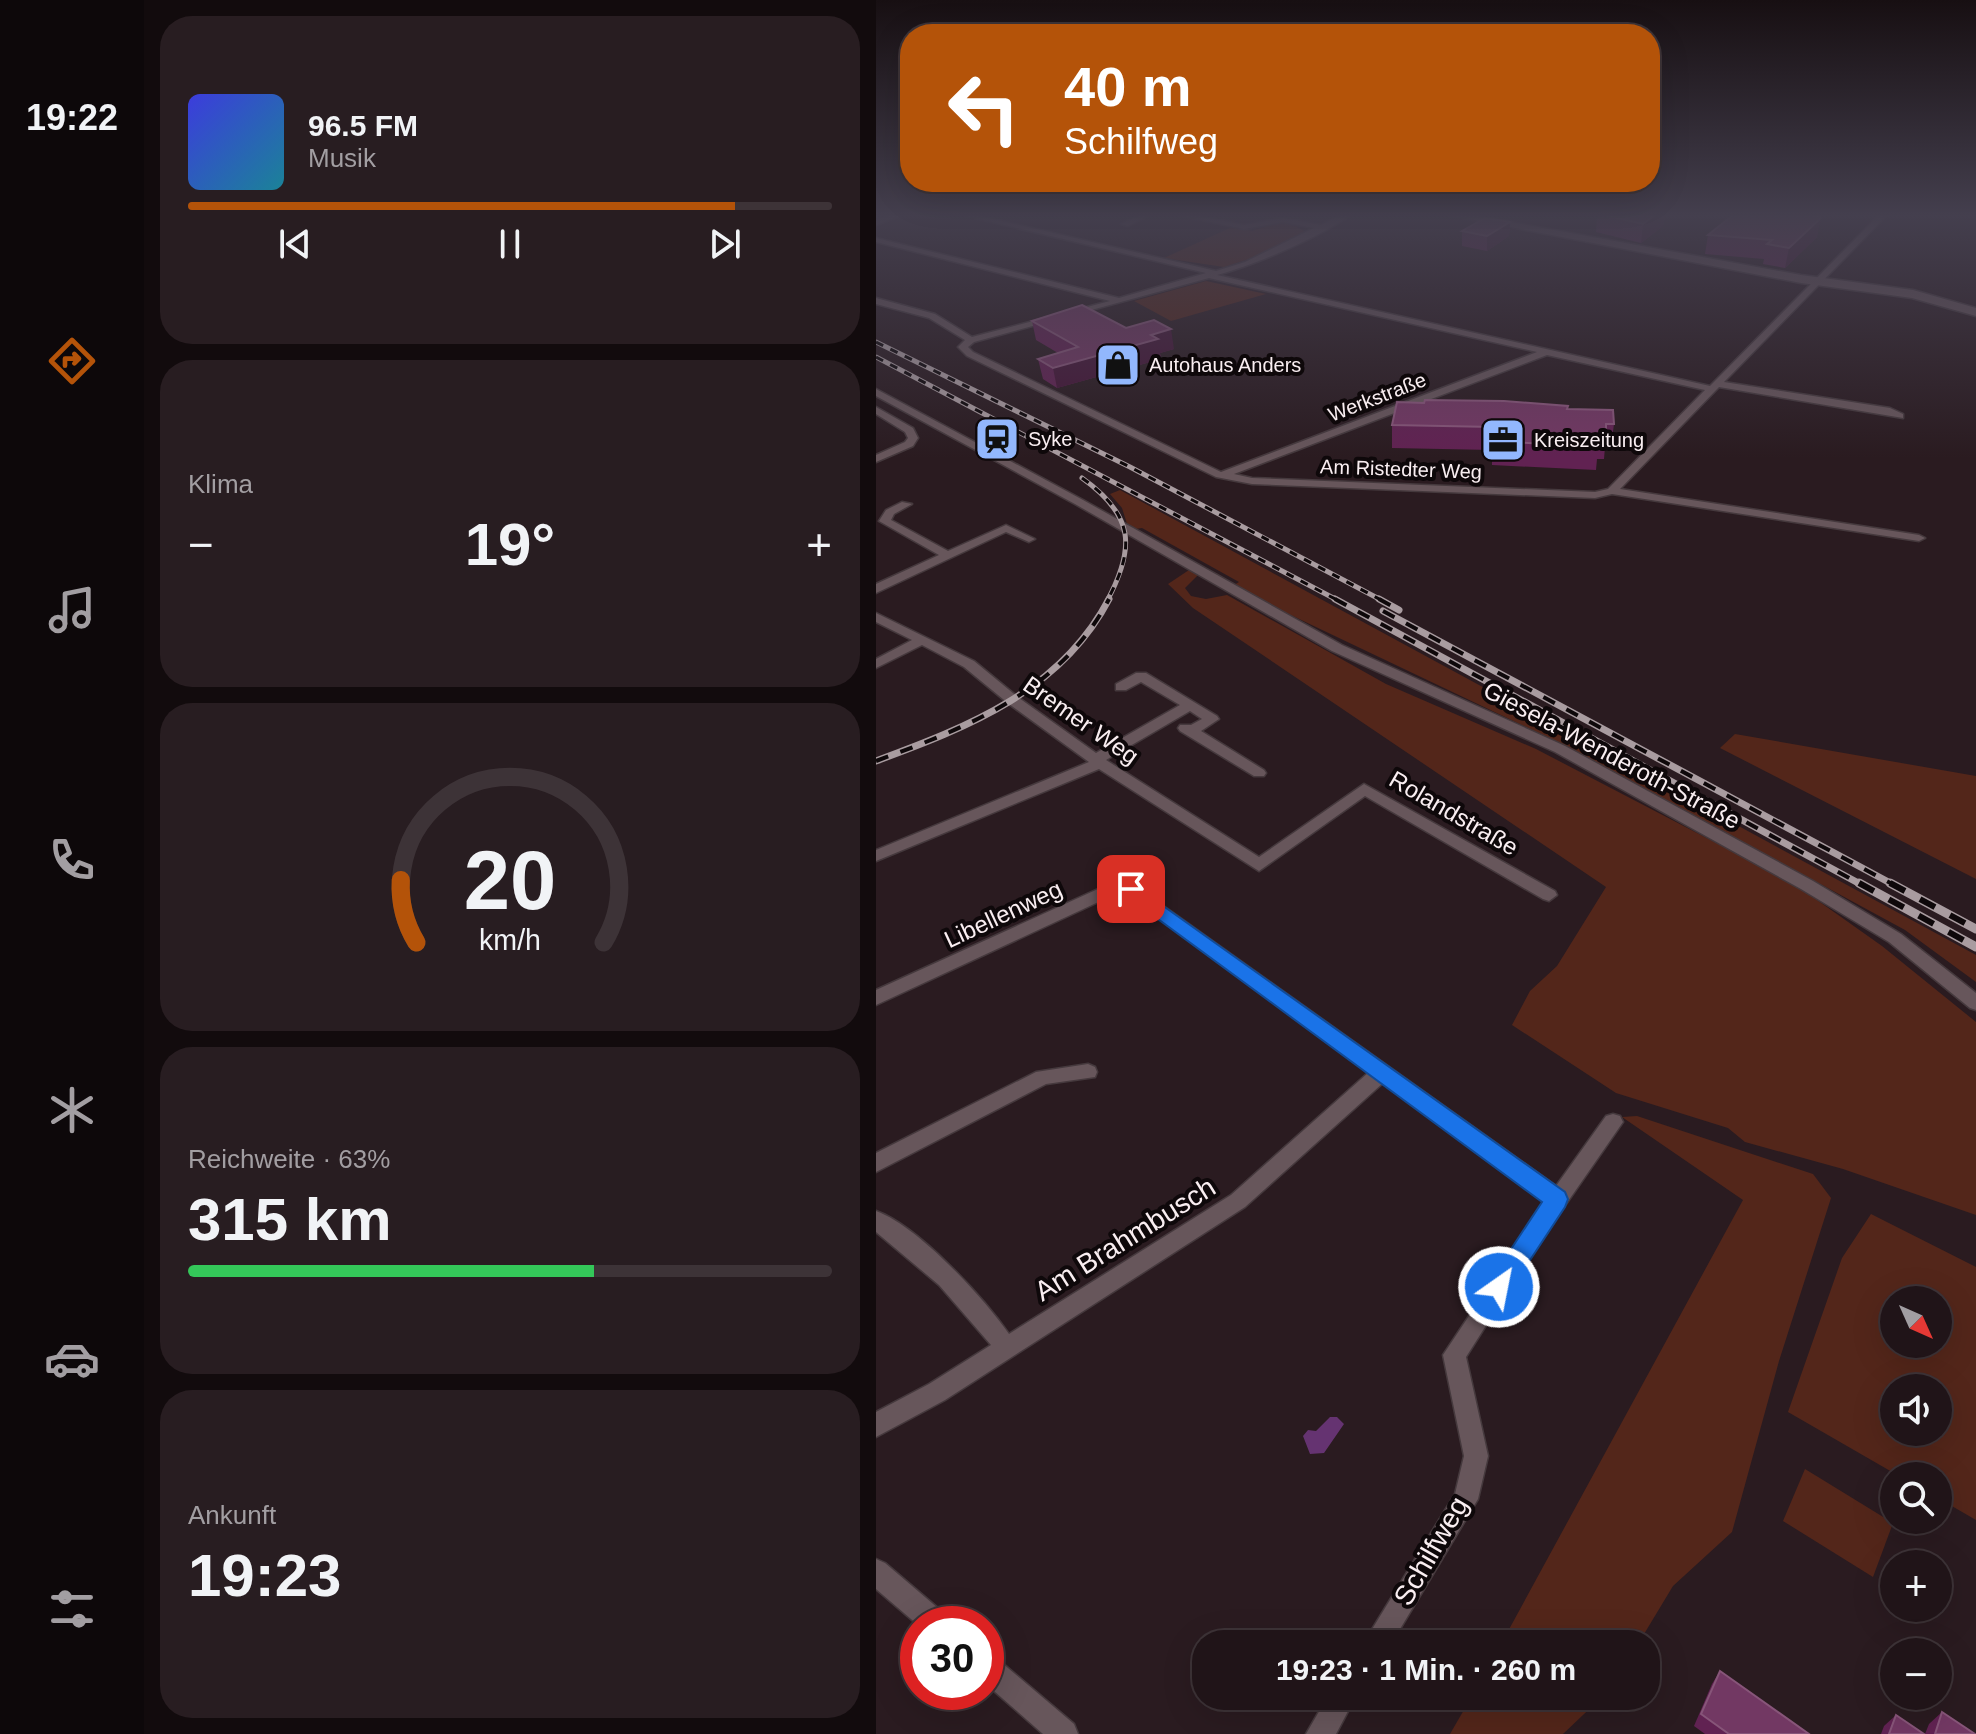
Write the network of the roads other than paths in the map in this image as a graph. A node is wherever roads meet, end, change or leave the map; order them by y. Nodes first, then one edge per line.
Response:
1 (1099, 296) edge
2 (1137, 296) edge
3 (1307, 296) edge
4 (1804, 296) edge
5 (1920, 296) edge
6 (876, 301) edge
7 (1119, 301) junction
8 (1976, 312) edge
9 (971, 340) junction
10 (1546, 352) junction
11 (1715, 386) junction
12 (876, 392) edge
13 (876, 410) edge
14 (1899, 416) dead end
15 (876, 459) edge
16 (1220, 475) junction
17 (1612, 491) junction
18 (906, 504) dead end
19 (1919, 538) dead end
20 (1029, 539) dead end
21 (947, 555) junction
22 (876, 589) edge
23 (876, 617) edge
24 (922, 640) junction
25 (876, 664) edge
26 (1121, 687) dead end
27 (1189, 706) junction
28 (1169, 719) junction
29 (1191, 731) junction
30 (1098, 762) junction
31 (1259, 773) dead end
32 (876, 856) edge
33 (1259, 865) joint
34 (1549, 895) dead end
35 (876, 998) edge
36 (1976, 1003) edge
37 (1088, 1072) dead end
38 (1382, 1072) junction
39 (1613, 1122) dead end
40 (876, 1163) edge
41 (1557, 1199) junction
42 (876, 1220) edge
43 (1006, 1348) junction
44 (876, 1425) edge
45 (876, 1572) edge
46 (916, 1606) edge
47 (1385, 1630) edge
48 (1004, 1682) edge
49 (1335, 1710) edge
50 (1064, 1734) edge
51 (1320, 1734) edge

1 - 7 street
2 - 7 street
3 - 10 street
4 - 11 street
5 - 8 main road
6 - 9 street
7 - 9 street
9 - 16 street, Am Ristedter Weg
10 - 11 street
10 - 16 street, Werkstraße
11 - 14 street
11 - 17 street
12 - 36 street, Giesela-Wenderoth-Straße
13 - 15 street
16 - 17 street, Am Ristedter Weg
17 - 19 street, Am Ristedter Weg
18 - 21 street
20 - 21 street
21 - 22 street
23 - 24 street, Bremer Weg
24 - 25 street
24 - 30 street, Bremer Weg
26 - 27 street
27 - 28 street
27 - 29 street
28 - 29 street
28 - 30 street
29 - 31 street
30 - 32 street
30 - 33 street, Bremer Weg
33 - 34 street, Rolandstraße
35 - 38 street, Libellenweg
37 - 40 street
38 - 41 street
38 - 43 street, Am Brahmbusch
39 - 41 street, Schilfweg
41 - 47 street, Schilfweg
42 - 43 street
43 - 44 street, Am Brahmbusch
45 - 46 street
48 - 50 street
49 - 51 street

